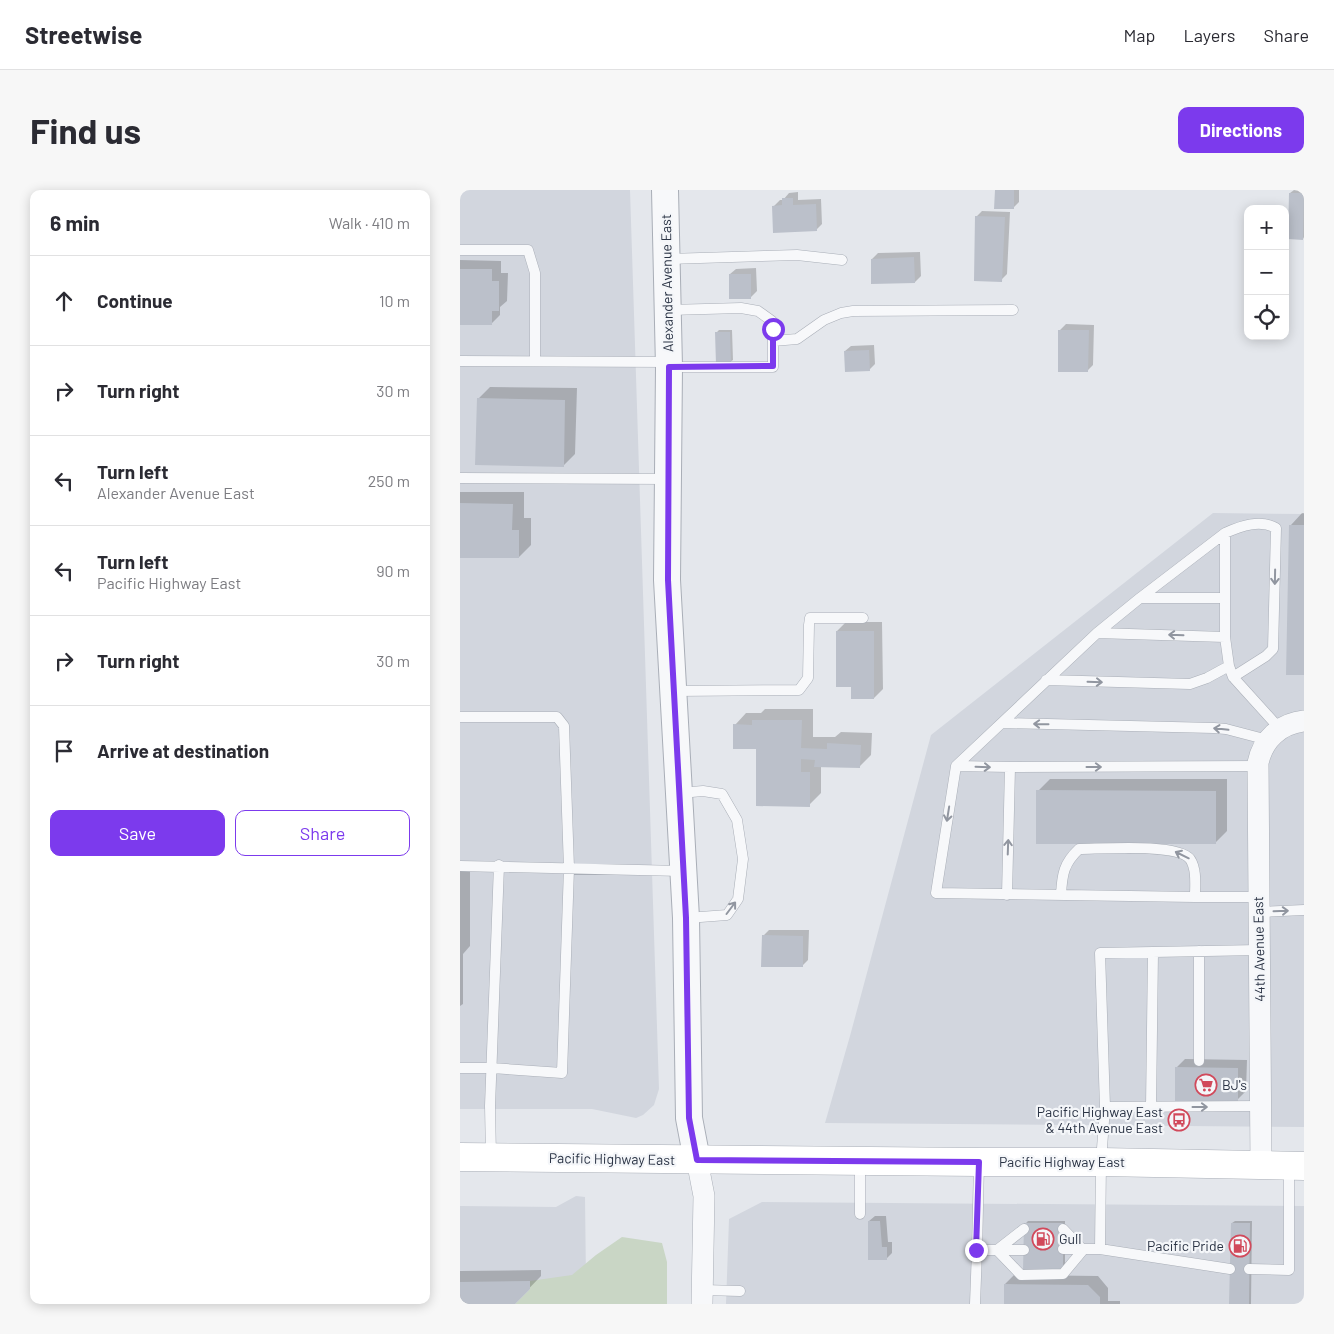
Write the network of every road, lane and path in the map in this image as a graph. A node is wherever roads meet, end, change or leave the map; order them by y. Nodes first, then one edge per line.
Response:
1 (665, 190) edge
2 (460, 250) edge
3 (666, 259) junction
4 (842, 260) dead end
5 (668, 310) junction
6 (1013, 310) dead end
7 (773, 341) junction
8 (460, 361) edge
9 (535, 361) junction
10 (669, 365) junction
11 (460, 478) edge
12 (668, 479) junction
13 (1226, 533) junction
14 (1140, 598) junction
15 (1225, 598) junction
16 (863, 618) dead end
17 (1097, 633) junction
18 (1225, 637) junction
19 (1229, 666) junction
20 (1234, 677) junction
21 (1046, 680) junction
22 (673, 691) junction
23 (460, 717) edge
24 (1304, 721) edge
25 (1002, 723) junction
26 (1273, 735) junction
27 (956, 766) junction
28 (1258, 766) junction
29 (1010, 767) junction
30 (679, 793) junction
31 (499, 865) junction
32 (460, 866) edge
33 (569, 868) junction
34 (683, 871) junction
35 (1061, 894) junction
36 (1006, 895) junction
37 (1194, 897) junction
38 (1259, 904) junction
39 (1304, 910) edge
40 (686, 918) junction
41 (1259, 950) junction
42 (1199, 951) junction
43 (1152, 952) junction
44 (1199, 1060) dead end
45 (460, 1068) edge
46 (492, 1068) junction
47 (1261, 1106) junction
48 (1105, 1107) junction
49 (1151, 1107) junction
50 (460, 1157) edge
51 (491, 1157) junction
52 (697, 1160) junction
53 (860, 1161) junction
54 (979, 1162) junction
55 (1101, 1162) junction
56 (1261, 1166) junction
57 (1297, 1166) edge
58 (860, 1214) dead end
59 (1024, 1228) dead end
60 (1063, 1229) dead end
61 (1063, 1249) dead end
62 (1100, 1249) junction
63 (976, 1250) junction
64 (997, 1250) junction
65 (1024, 1250) dead end
66 (1083, 1250) junction
67 (1230, 1269) dead end
68 (1249, 1269) dead end
69 (740, 1291) dead end
70 (702, 1297) edge
71 (975, 1304) edge

1 - 3 street, Alexander Avenue East
2 - 9 lane
3 - 4 lane
3 - 5 street, Alexander Avenue East
5 - 7 lane
5 - 10 street, Alexander Avenue East
6 - 7 lane
7 - 10 lane
8 - 9 lane
9 - 10 lane
10 - 12 street, Alexander Avenue East
11 - 12 lane
12 - 22 street, Alexander Avenue East
13 - 14 lane
13 - 15 lane
13 -> 20 lane
14 - 15 lane
14 - 17 lane
15 - 18 lane
16 - 22 lane
18 -> 17 lane
17 - 21 lane
18 - 19 lane
19 - 20 lane
21 -> 19 lane
20 - 26 lane
21 - 25 lane
22 - 30 street, Alexander Avenue East
23 - 33 lane
24 - 26 street
26 -> 25 lane
25 - 27 lane
26 - 28 street, 44th Avenue East
27 -> 29 lane
27 -> 36 lane
29 -> 28 lane
28 - 38 street, 44th Avenue East
36 -> 29 lane
30 - 34 street, Alexander Avenue East
40 -> 30 lane
31 - 32 lane
31 - 33 lane
31 - 46 lane
33 - 34 lane
33 - 46 lane
34 - 40 street, Alexander Avenue East
35 - 36 lane
35 - 37 lane
37 -> 35 lane
37 - 38 lane
38 -> 39 lane
38 - 41 street, 44th Avenue East
40 - 52 street, Alexander Avenue East
41 - 42 lane
41 - 47 street, 44th Avenue East
42 - 43 lane
42 - 44 lane
43 - 48 lane
43 - 49 lane
45 - 46 lane
46 - 51 lane
49 -> 47 lane
47 - 56 street, 44th Avenue East
48 - 49 lane
48 - 55 lane
50 - 51 main road, Pacific Highway East
51 - 52 main road, Pacific Highway East
52 - 53 main road, Pacific Highway East
52 - 70 street, Alexander Avenue East
53 - 54 main road, Pacific Highway East
53 - 58 lane
54 - 55 main road, Pacific Highway East
54 - 63 lane
55 - 56 main road, Pacific Highway East
55 - 62 lane
56 - 57 main road, Pacific Highway East
57 - 68 lane
59 - 64 lane
60 - 66 lane
61 - 66 lane
62 - 66 lane
62 - 67 lane
63 - 64 lane
63 - 71 lane
64 - 65 lane
64 - 66 lane
69 - 70 lane

